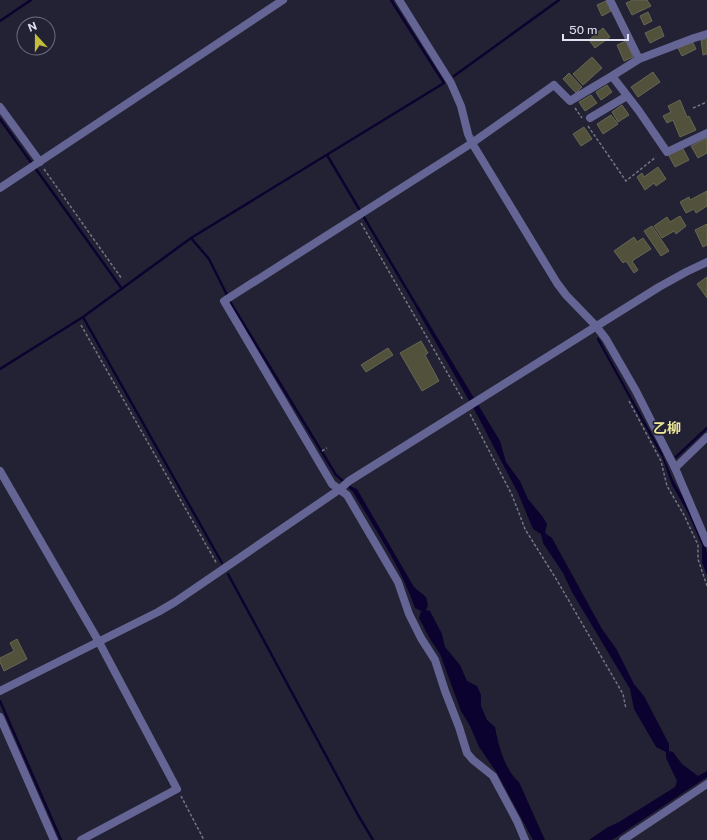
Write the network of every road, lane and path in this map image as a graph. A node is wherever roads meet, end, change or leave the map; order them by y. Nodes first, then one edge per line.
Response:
1 (283, 0) edge
2 (399, 0) edge
3 (610, 0) edge
4 (707, 34) edge
5 (639, 59) junction
6 (612, 76) junction
7 (627, 96) junction
8 (570, 101) junction
9 (707, 102) edge
10 (0, 107) edge
11 (693, 108) dead end
12 (587, 121) junction
13 (707, 133) edge
14 (472, 143) junction
15 (656, 157) dead end
16 (36, 164) junction
17 (0, 188) edge
18 (360, 214) junction
19 (707, 262) edge
20 (122, 279) dead end
21 (81, 326) dead end
22 (596, 326) junction
23 (629, 401) dead end
24 (466, 406) junction
25 (707, 437) edge
26 (675, 468) junction
27 (0, 471) edge
28 (344, 485) junction
29 (707, 543) edge
30 (221, 571) junction
31 (707, 586) edge
32 (99, 642) junction
33 (0, 691) edge
34 (626, 709) dead end
35 (0, 717) edge
36 (707, 784) edge
37 (177, 789) junction
38 (54, 840) edge
39 (81, 840) edge
40 (204, 840) edge
41 (525, 840) edge
42 (623, 840) edge

1 - 16 street
2 - 14 street
3 - 5 street
4 - 5 street
5 - 6 street
6 - 7 street
6 - 8 street
7 - 12 street
7 - 13 street
8 - 12 path
8 - 14 street
9 - 11 path
10 - 16 street
12 - 15 path
14 - 18 street
14 - 22 street
16 - 17 street
16 - 20 path
18 - 24 path
18 - 28 street
19 - 22 street
21 - 30 path
22 - 24 street
22 - 26 street
23 - 31 path
24 - 28 street
24 - 34 path
25 - 26 street
26 - 29 street
27 - 32 street
28 - 30 street
28 - 41 street
30 - 32 street
32 - 33 street
32 - 37 street
35 - 38 street
36 - 42 street
37 - 39 street
37 - 40 path

